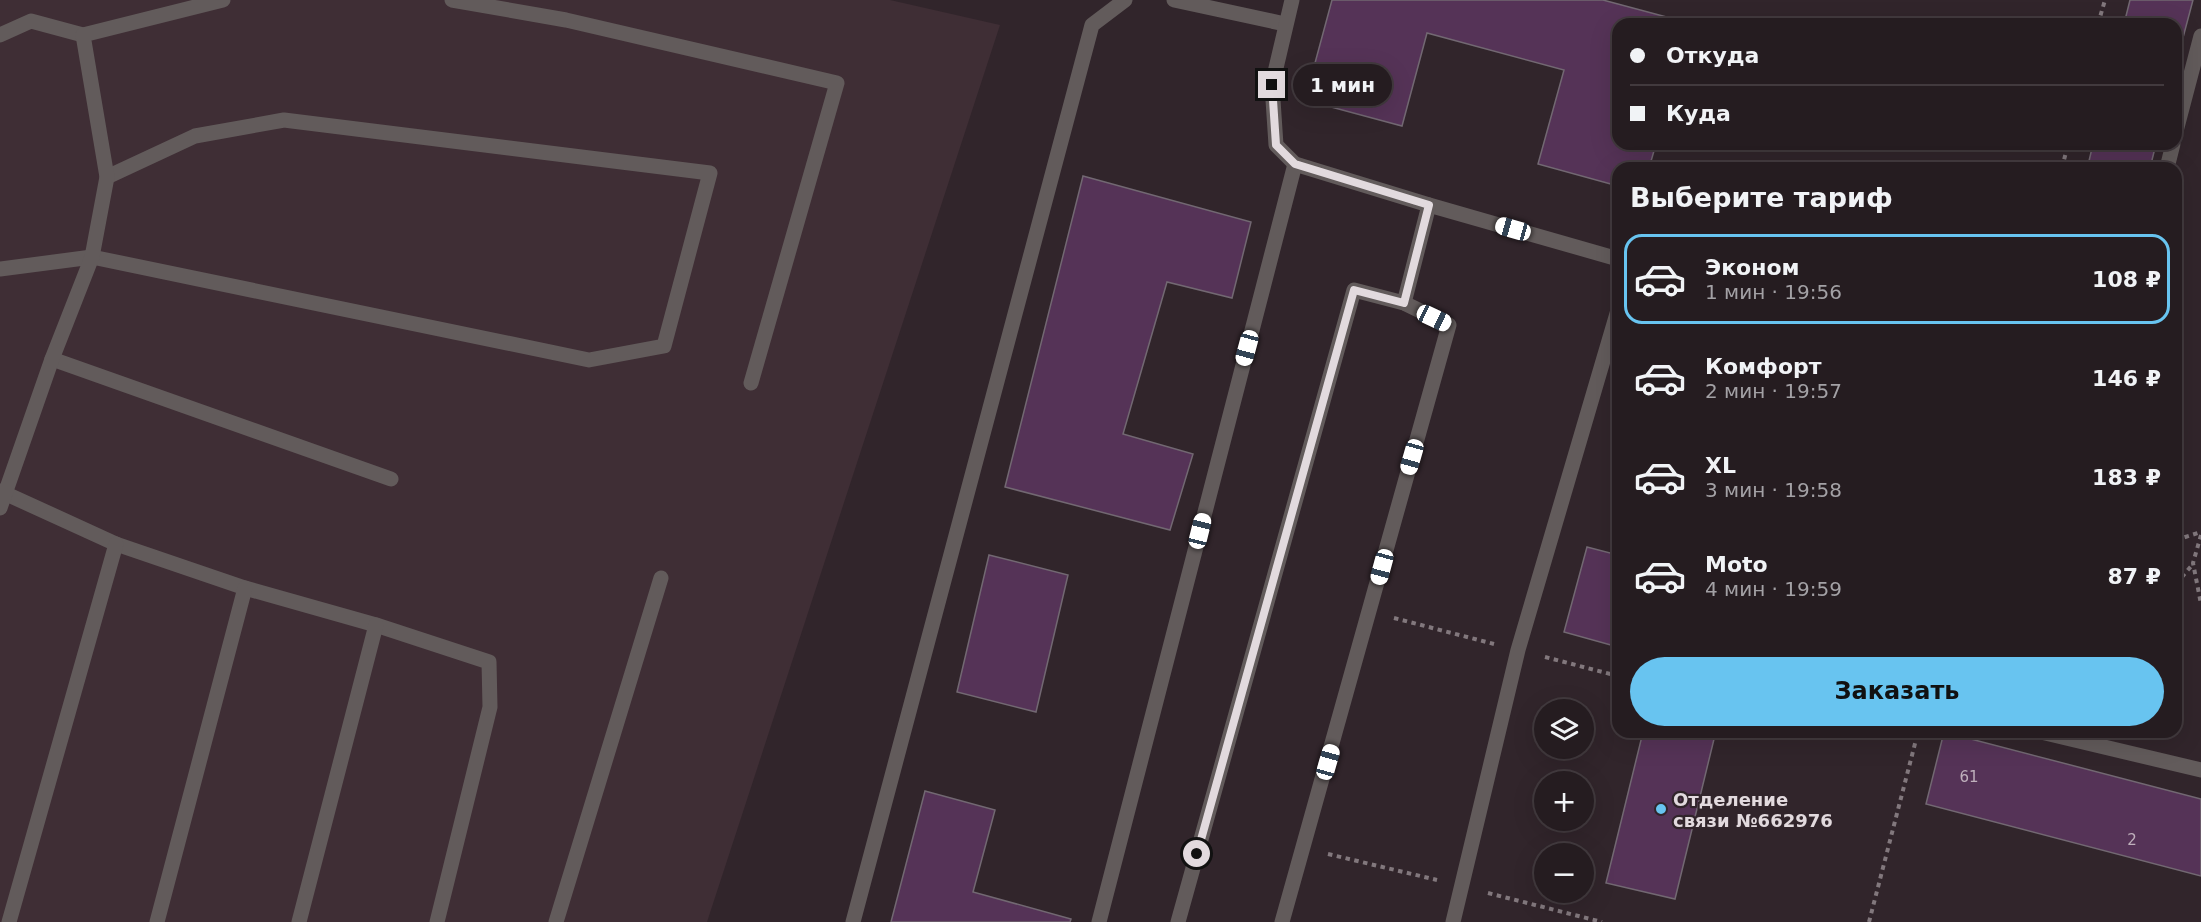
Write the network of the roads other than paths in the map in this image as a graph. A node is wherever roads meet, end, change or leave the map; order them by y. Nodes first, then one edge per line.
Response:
1 (223, 0) edge
2 (452, 0) edge
3 (1125, 0) edge
4 (1174, 0) edge
5 (1292, 0) edge
6 (1285, 24) junction
7 (0, 35) edge
8 (83, 35) junction
9 (2201, 36) edge
10 (2182, 108) edge
11 (1295, 164) junction
12 (107, 177) junction
13 (1429, 205) junction
14 (92, 257) junction
15 (1612, 257) edge
16 (0, 269) edge
17 (1404, 303) junction
18 (1612, 330) edge
19 (52, 360) junction
20 (751, 382) dead end
21 (391, 479) dead end
22 (1, 497) edge
23 (116, 544) junction
24 (661, 578) dead end
25 (245, 588) junction
26 (376, 625) junction
27 (2066, 738) edge
28 (2201, 771) edge
29 (9, 922) edge
30 (157, 922) edge
31 (299, 922) edge
32 (436, 922) edge
33 (556, 922) edge
34 (853, 922) edge
35 (1098, 922) edge
36 (1178, 922) edge
37 (1282, 922) edge
38 (1452, 922) edge

1 - 8 lane
2 - 20 lane
3 - 34 lane
4 - 6 lane
5 - 6 lane
6 - 11 lane
7 - 8 lane
8 - 12 lane
9 - 10 lane
11 - 13 lane
11 - 35 lane
12 - 14 lane
12 - 14 lane
13 - 15 lane
13 - 17 lane
14 - 16 lane
14 - 19 lane
17 - 36 lane
17 - 37 lane
18 - 38 lane
19 - 21 lane
19 - 22 lane
22 - 23 lane
23 - 25 lane
23 - 29 lane
24 - 33 lane
25 - 26 lane
25 - 30 lane
26 - 31 lane
26 - 32 lane
27 - 28 lane

